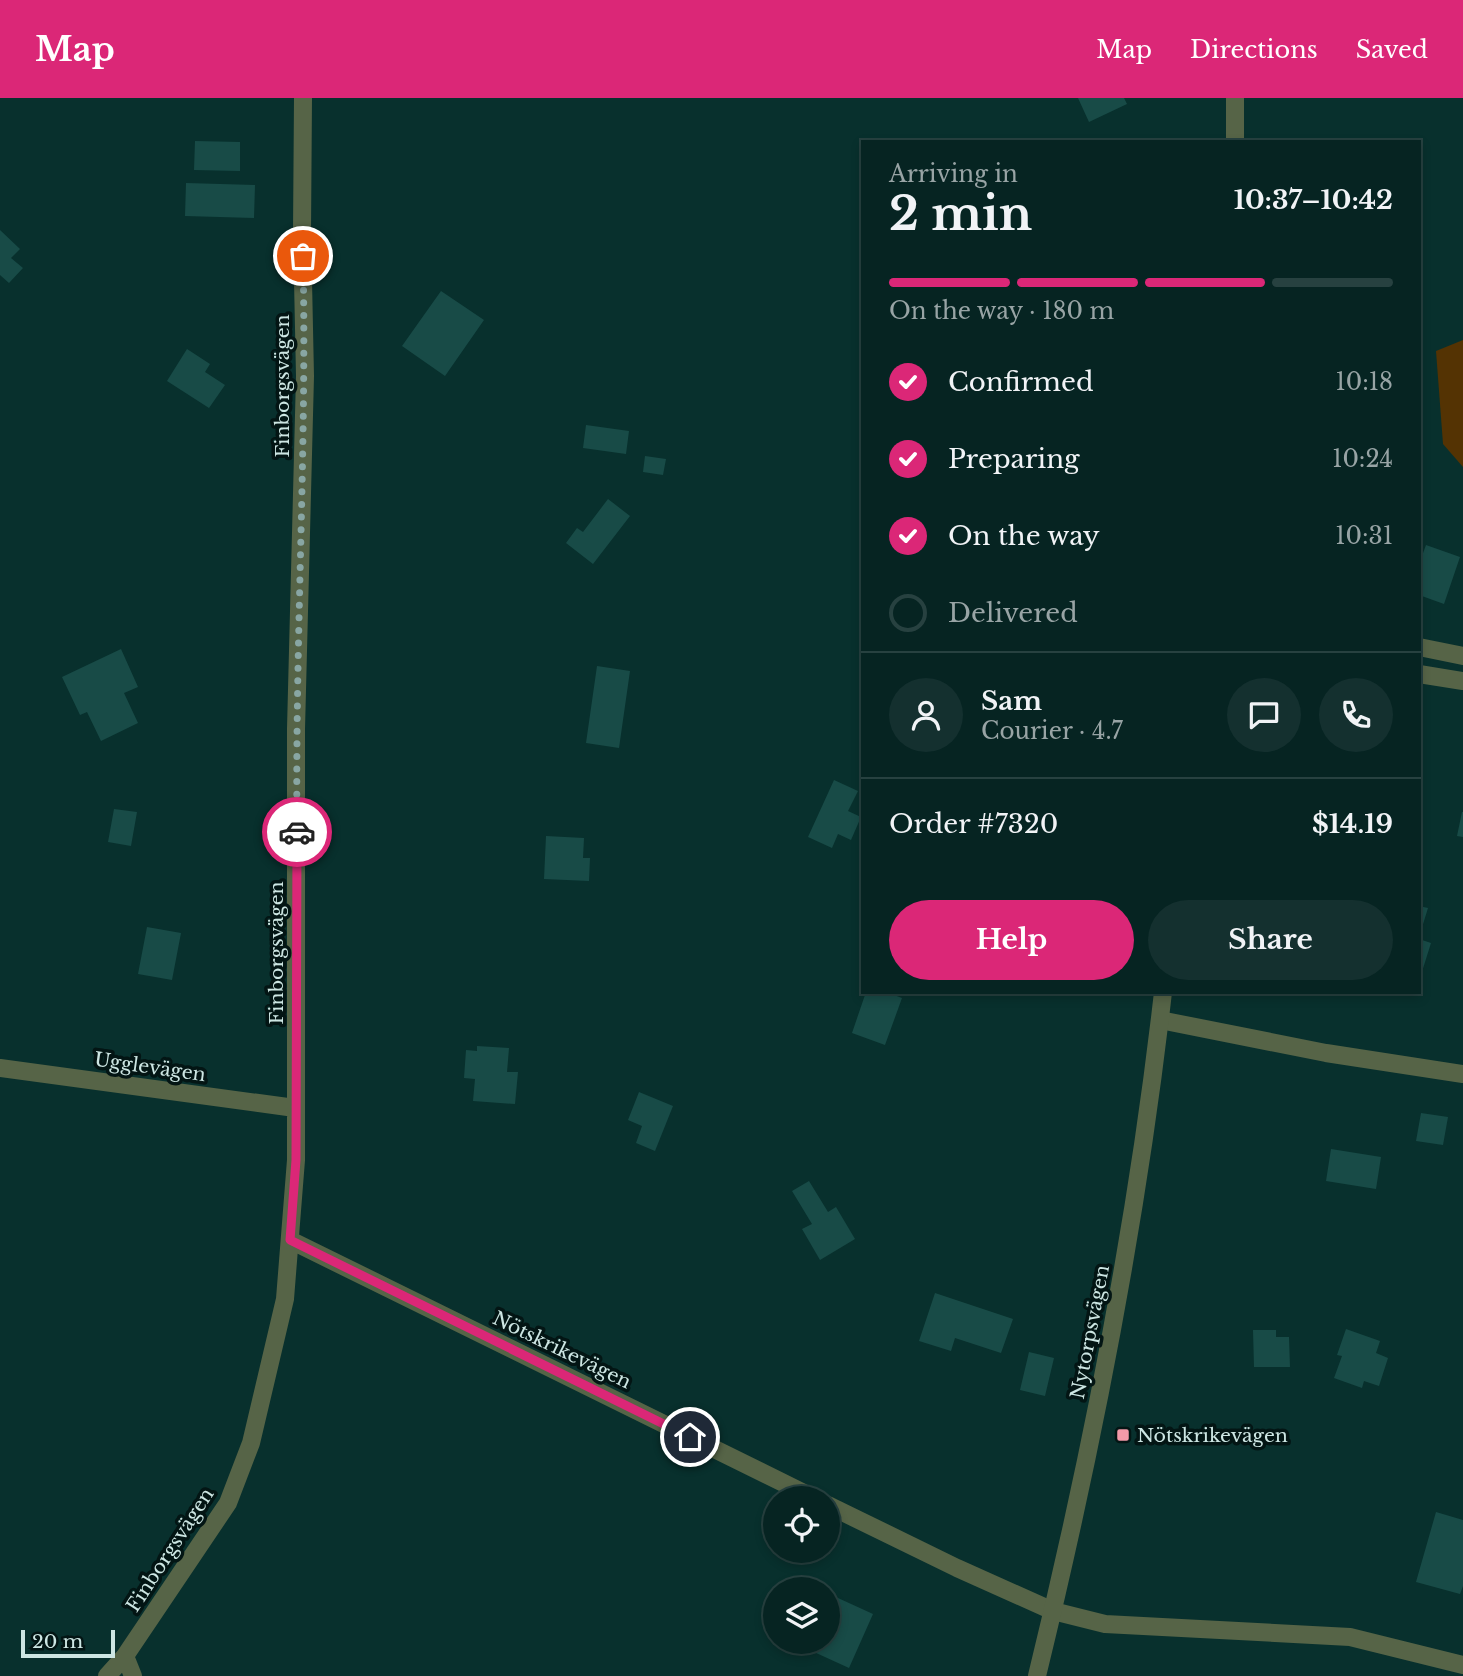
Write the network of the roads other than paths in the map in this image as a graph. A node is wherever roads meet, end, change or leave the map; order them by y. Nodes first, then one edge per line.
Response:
1 (303, 98) edge
2 (1235, 98) edge
3 (1235, 140) edge
4 (1421, 647) edge
5 (1463, 656) edge
6 (1421, 674) edge
7 (1463, 681) edge
8 (1163, 994) edge
9 (1160, 1020) junction
10 (0, 1068) edge
11 (1463, 1074) edge
12 (295, 1108) junction
13 (290, 1240) junction
14 (790, 1486) edge
15 (840, 1511) edge
16 (1053, 1611) junction
17 (125, 1656) junction
18 (1463, 1665) edge
19 (107, 1676) edge
20 (133, 1676) edge
21 (1037, 1676) edge

1 - 12 street, Finborgsvägen
2 - 3 street
4 - 5 street
6 - 7 street
8 - 9 street, Nytorpsvägen
9 - 11 street
9 - 16 street, Nytorpsvägen
10 - 12 street, Ugglevägen
12 - 13 street, Finborgsvägen
13 - 14 street, Nötskrikevägen
13 - 17 street, Finborgsvägen
15 - 16 street
16 - 18 street
16 - 21 street, Nytorpsvägen
17 - 19 street, Finborgsvägen
17 - 20 street

